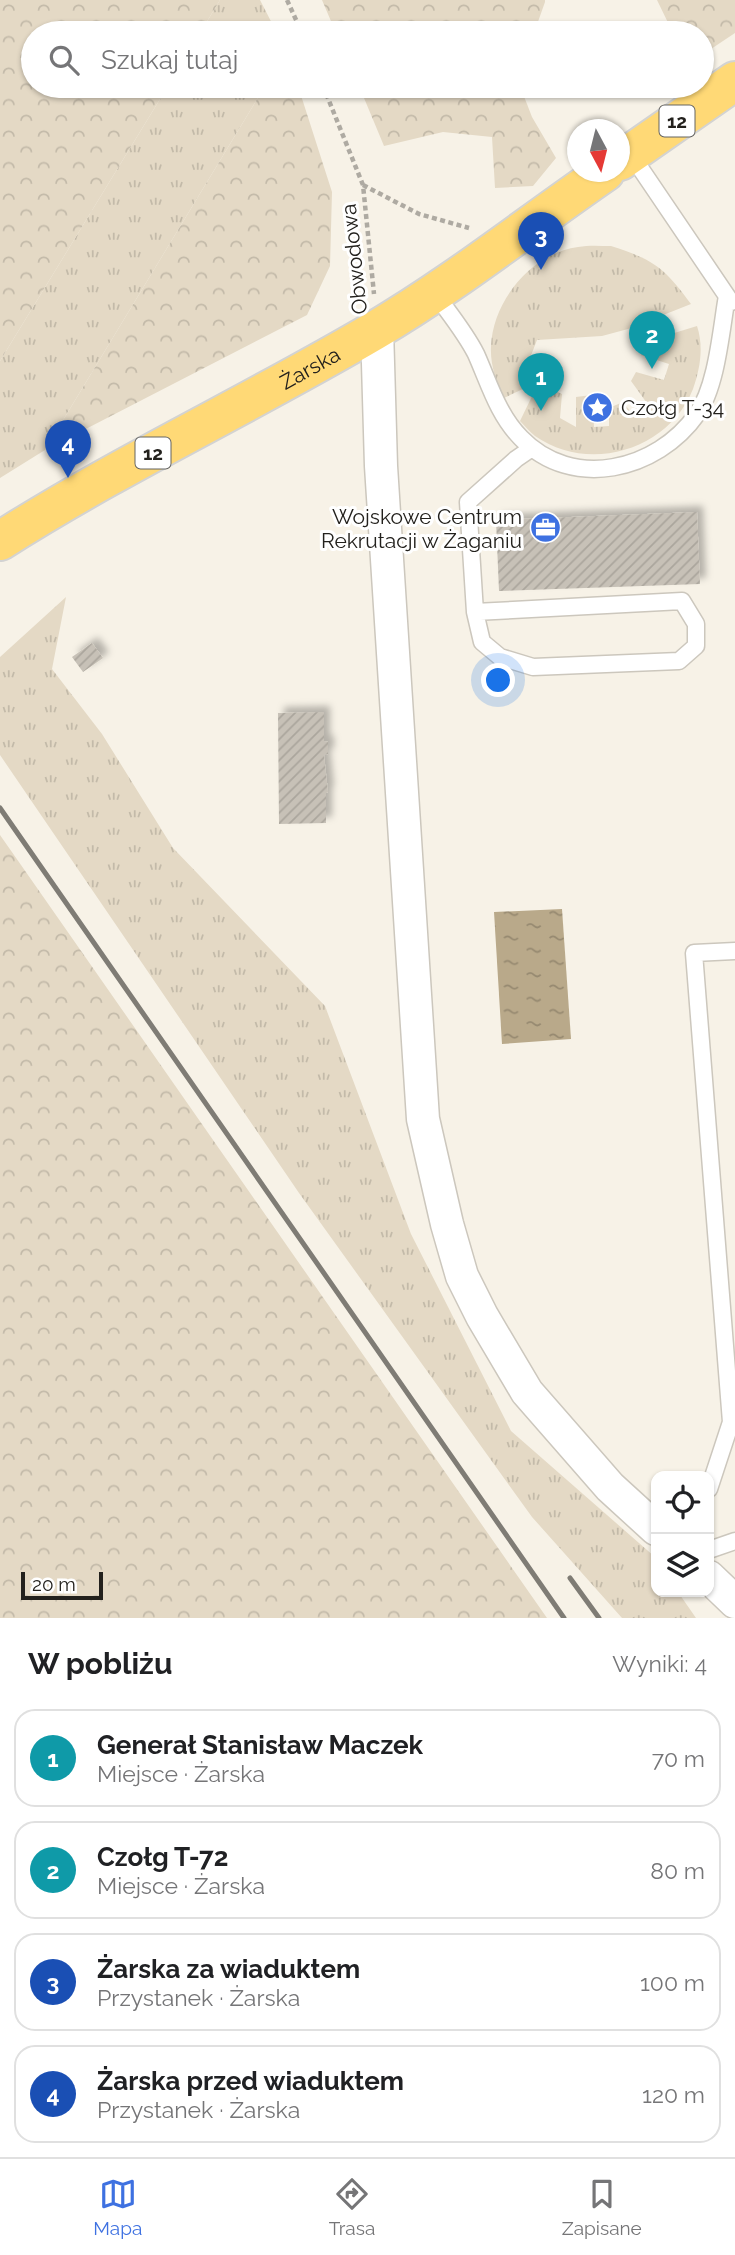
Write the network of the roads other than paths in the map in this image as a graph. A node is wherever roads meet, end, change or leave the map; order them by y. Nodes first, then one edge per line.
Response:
1 (735, 81) edge
2 (714, 96) edge
3 (710, 98) edge
4 (630, 154) edge
5 (630, 177) edge
6 (590, 182) edge
7 (434, 292) junction
8 (731, 302) edge
9 (377, 329) junction
10 (532, 448) junction
11 (0, 541) edge
12 (475, 612) junction
13 (735, 951) edge
14 (733, 1424) edge
15 (714, 1475) edge
16 (651, 1524) edge
17 (735, 1541) edge
18 (714, 1548) edge
19 (714, 1582) edge
20 (735, 1602) edge

1 - 2 main road, Żarska / 12
3 - 4 main road, Żarska / 12
5 - 8 lane
6 - 7 main road, Żarska / 12
7 - 9 main road, Żarska / 12
7 - 10 lane
8 - 10 lane
9 - 11 main road, Żarska / 12
9 - 16 street
10 - 12 lane
12 - 12 lane
13 - 14 lane
14 - 15 lane
17 - 18 lane
19 - 20 street

